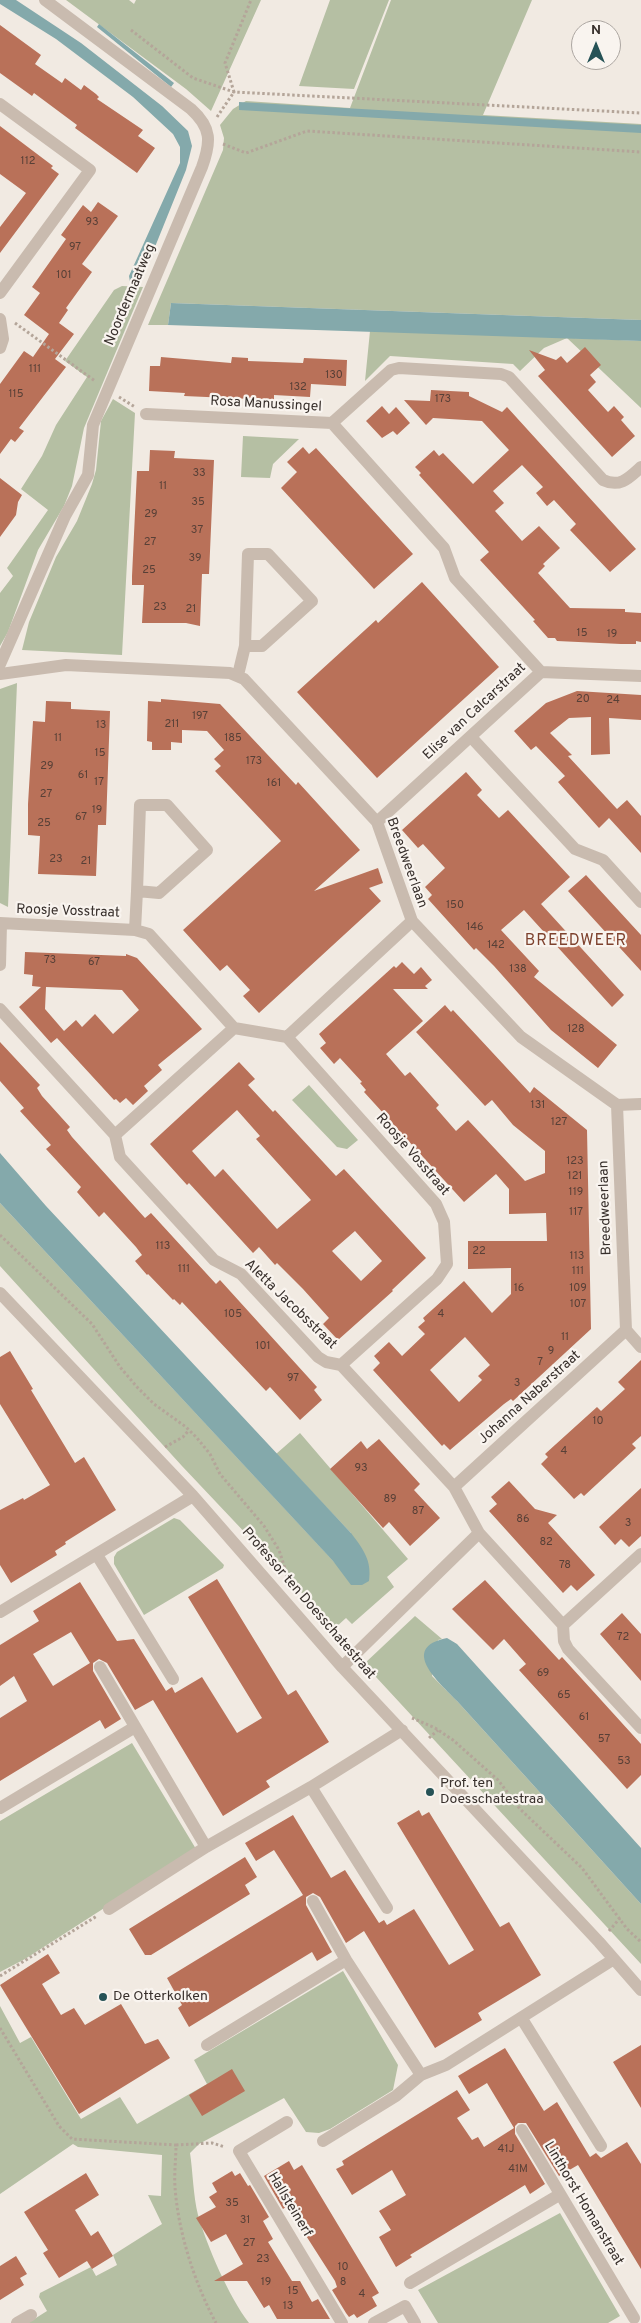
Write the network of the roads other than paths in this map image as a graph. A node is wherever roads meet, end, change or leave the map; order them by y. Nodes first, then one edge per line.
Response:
1 (45, 0) edge
2 (0, 104) edge
3 (0, 293) edge
4 (4, 318) edge
5 (0, 348) edge
6 (146, 414) road end
7 (332, 423) junction
8 (641, 467) edge
9 (245, 646) junction
10 (0, 664) edge
11 (541, 672) junction
12 (0, 674) edge
13 (238, 675) junction
14 (641, 676) edge
15 (471, 737) junction
16 (377, 822) junction
17 (137, 892) junction
18 (641, 902) edge
19 (412, 921) junction
20 (1, 924) edge
21 (135, 930) junction
22 (0, 965) edge
23 (0, 1009) edge
24 (234, 1028) junction
25 (288, 1037) junction
26 (641, 1104) edge
27 (616, 1105) junction
28 (115, 1135) junction
29 (0, 1293) edge
30 (626, 1330) junction
31 (641, 1346) edge
32 (341, 1365) junction
33 (454, 1487) junction
34 (193, 1496) junction
35 (479, 1533) junction
36 (641, 1554) edge
37 (97, 1555) junction
38 (0, 1612) edge
39 (562, 1625) junction
40 (100, 1667) dead end
41 (342, 1667) junction
42 (173, 1678) dead end
43 (134, 1727) junction
44 (641, 1728) edge
45 (402, 1730) junction
46 (311, 1787) junction
47 (0, 1808) edge
48 (206, 1847) junction
49 (312, 1901) dead end
50 (387, 1908) dead end
51 (109, 1909) road end
52 (614, 1959) junction
53 (346, 1960) junction
54 (641, 1990) edge
55 (522, 2019) junction
56 (207, 2045) dead end
57 (421, 2075) junction
58 (287, 2122) dead end
59 (522, 2130) dead end
60 (323, 2141) dead end
61 (601, 2146) dead end
62 (559, 2195) junction
63 (410, 2283) dead end
64 (31, 2315) dead end
65 (634, 2318) edge
66 (17, 2323) edge
67 (342, 2323) edge
68 (374, 2323) edge
69 (415, 2323) edge

1 - 10 street, Noordermaatweg
2 - 3 street
4 - 5 street
6 - 7 street, Rosa Manussingel
7 - 8 street, Rosa Manussingel
7 - 11 street
9 - 9 street
9 - 13 street
11 - 14 street, Elise van Calcarstraat
11 - 15 street, Elise van Calcarstraat
12 - 13 street
13 - 16 street, Breedweerlaan
15 - 16 street, Elise van Calcarstraat
15 - 18 street
16 - 19 street, Breedweerlaan
17 - 17 street, Roosje Vosstraat
17 - 21 street, Roosje Vosstraat
19 - 25 street
19 - 27 street, Breedweerlaan
20 - 21 street, Roosje Vosstraat
20 - 22 street
21 - 24 street, Roosje Vosstraat
23 - 28 street, Aletta Jacobsstraat
24 - 25 street
24 - 28 street
25 - 32 street, Roosje Vosstraat
26 - 27 street
27 - 30 street, Breedweerlaan
28 - 32 street, Aletta Jacobsstraat
29 - 34 street, Professor ten Doesschatestraat
30 - 31 street
30 - 33 street, Johanna Naberstraat
32 - 33 street, Aletta Jacobsstraat
33 - 35 street, Aletta Jacobsstraat
34 - 37 street
34 - 41 street, Professor ten Doesschatestraat
35 - 39 street, Aletta Jacobsstraat
35 - 41 street
36 - 39 street
37 - 38 street
37 - 42 street
39 - 44 street, Aletta Jacobsstraat
40 - 43 street
41 - 45 street, Professor ten Doesschatestraat
43 - 47 street
43 - 48 street
45 - 46 street
45 - 52 street, Professor ten Doesschatestraat
46 - 48 street
46 - 50 street
48 - 51 street
49 - 53 street
52 - 54 street, Professor ten Doesschatestraat
52 - 55 street
53 - 56 street
53 - 57 street
55 - 57 street
55 - 61 street
57 - 60 street
58 - 67 street, Hallsteinerf
59 - 62 street, Linthorst Homanstraat
62 - 63 street
62 - 65 street, Linthorst Homanstraat
64 - 66 street
68 - 69 street

